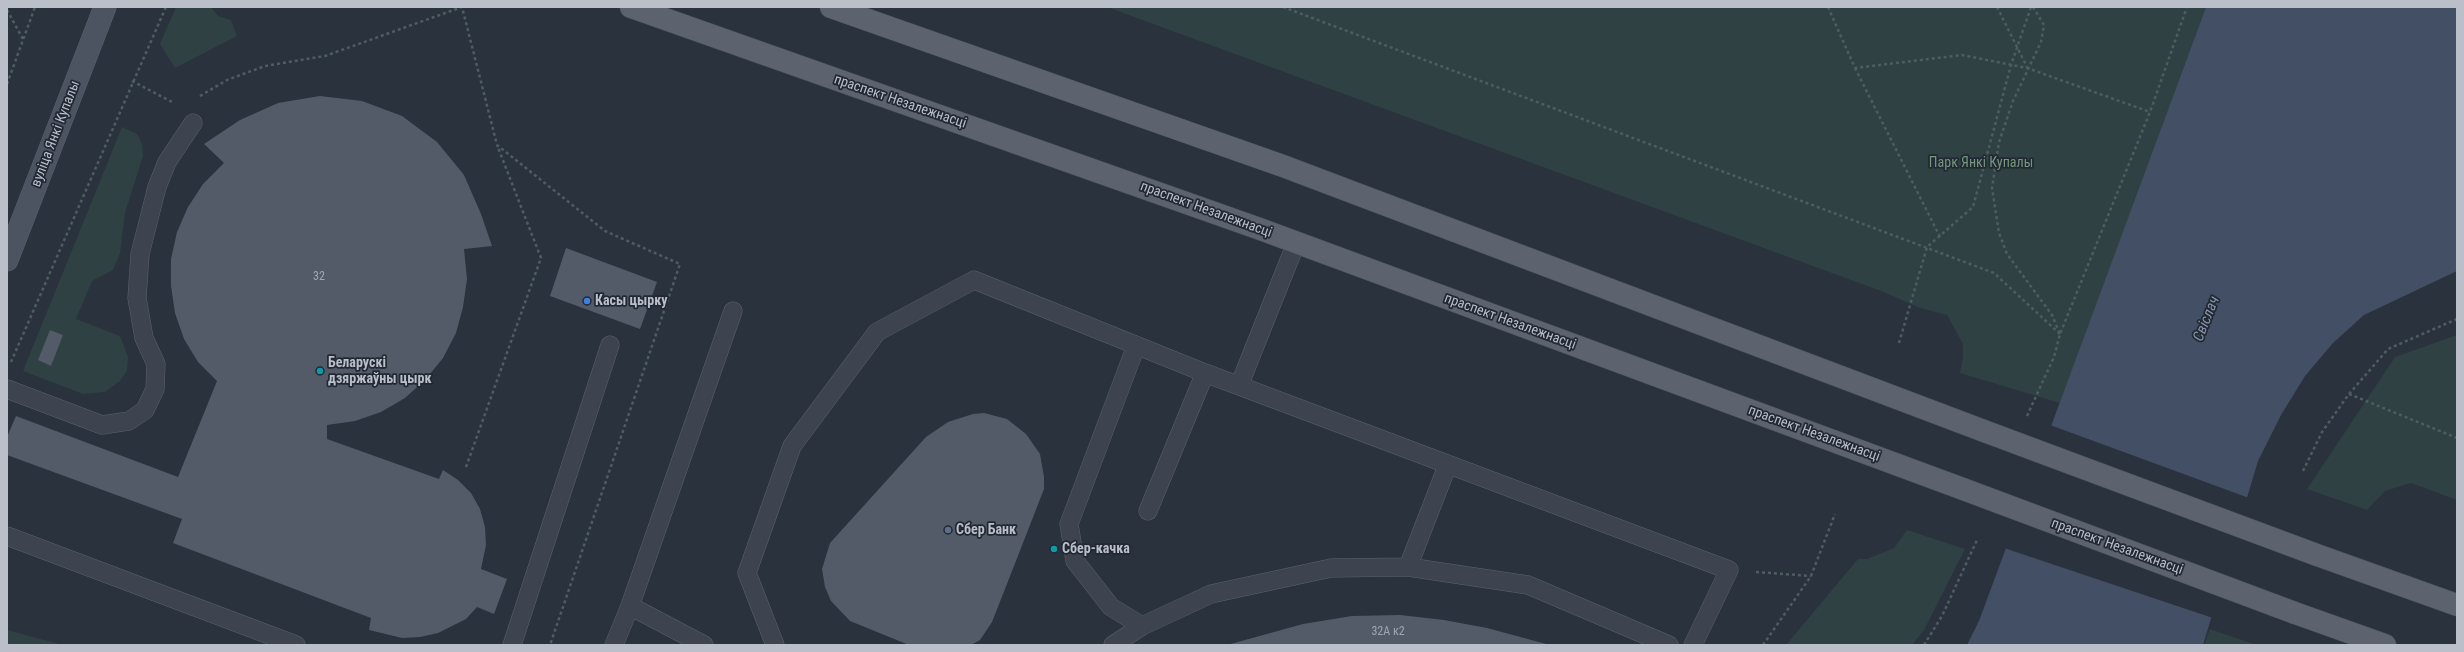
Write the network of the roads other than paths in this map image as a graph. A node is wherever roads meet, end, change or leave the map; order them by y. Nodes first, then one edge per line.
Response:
1 (105, 7) edge
2 (631, 7) edge
3 (831, 7) edge
4 (193, 123) dead end
5 (1296, 243) junction
6 (7, 260) edge
7 (734, 311) dead end
8 (610, 345) dead end
9 (1136, 346) junction
10 (1205, 373) junction
11 (1239, 386) junction
12 (7, 389) edge
13 (1448, 464) junction
14 (1148, 511) dead end
15 (7, 536) edge
16 (1408, 567) junction
17 (2457, 605) edge
18 (630, 606) junction
19 (1142, 626) junction
20 (296, 645) edge
21 (512, 645) edge
22 (614, 645) edge
23 (704, 645) edge
24 (775, 645) edge
25 (1113, 645) edge
26 (1669, 645) edge
27 (1693, 645) edge
28 (2386, 645) edge

1 - 6 main road, вуліца Янкі Купалы
2 - 5 main road, праспект Незалежнасці
3 - 17 main road, bridge
4 - 12 lane
5 - 11 lane
5 - 28 main road, праспект Незалежнасці, bridge
7 - 18 lane
8 - 21 lane
9 - 10 lane
9 - 19 lane
9 - 24 lane
10 - 11 lane
10 - 14 lane
11 - 13 lane
13 - 16 lane
13 - 27 lane
15 - 20 lane
16 - 19 lane
16 - 26 lane
18 - 22 lane
18 - 23 lane
19 - 25 lane

